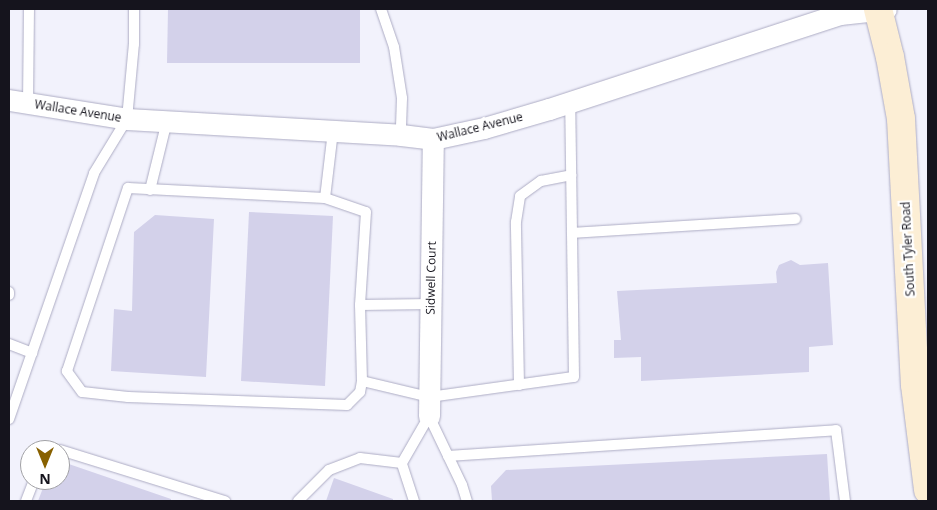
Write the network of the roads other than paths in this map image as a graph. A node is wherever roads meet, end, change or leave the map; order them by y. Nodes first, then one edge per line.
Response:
1 (29, 9) edge
2 (134, 9) edge
3 (381, 9) edge
4 (881, 10) edge
5 (18, 102) edge
6 (570, 102) junction
7 (127, 118) junction
8 (167, 121) junction
9 (332, 131) junction
10 (401, 136) junction
11 (433, 140) junction
12 (571, 175) junction
13 (150, 190) junction
14 (325, 198) junction
15 (796, 219) dead end
16 (572, 233) junction
17 (431, 304) junction
18 (360, 305) junction
19 (9, 344) edge
20 (32, 353) junction
21 (362, 381) junction
22 (519, 384) junction
23 (429, 407) junction
24 (9, 419) edge
25 (70, 453) edge
26 (448, 456) junction
27 (402, 463) junction
28 (928, 490) edge
29 (225, 501) edge
30 (298, 501) edge
31 (414, 501) edge
32 (467, 501) edge
33 (845, 501) edge

1 - 5 lane
2 - 7 lane
3 - 10 lane
4 - 6 street, Wallace Avenue
4 - 28 street, South Tyler Road
5 - 7 street, Wallace Avenue
6 - 11 street, Wallace Avenue
6 - 12 lane
7 - 8 street, Wallace Avenue
7 - 20 lane
8 - 9 street, Wallace Avenue
8 - 13 lane
9 - 10 street, Wallace Avenue
9 - 14 lane
10 - 11 street, Wallace Avenue
11 - 17 street, Sidwell Court
12 - 16 lane
12 - 22 lane
13 - 14 lane
13 - 21 lane
14 - 18 lane
15 - 16 lane
16 - 22 lane
17 - 18 lane
17 - 23 street, Sidwell Court
18 - 21 lane
19 - 20 lane
20 - 24 lane
21 - 23 lane
22 - 23 lane
23 - 26 lane
23 - 27 lane
25 - 29 lane
26 - 32 lane
26 - 33 lane
27 - 30 lane
27 - 31 lane

